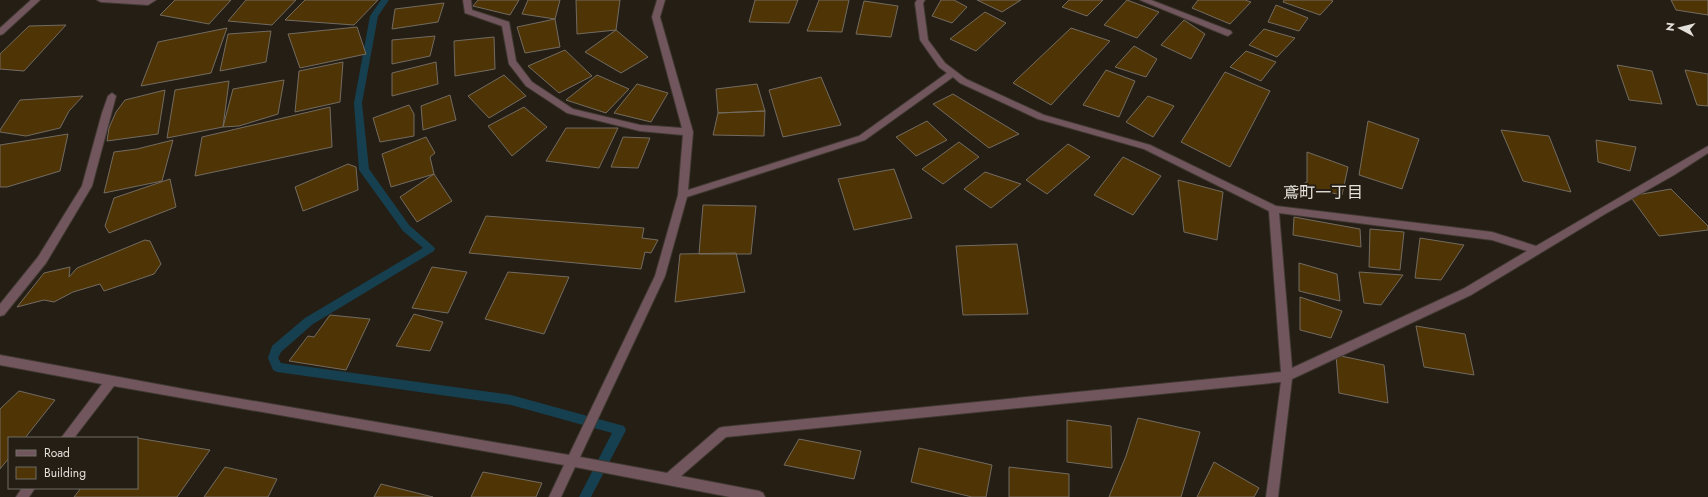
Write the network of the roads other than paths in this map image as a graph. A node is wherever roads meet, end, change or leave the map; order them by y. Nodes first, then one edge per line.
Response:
1 (36, 0) edge
2 (101, 0) edge
3 (152, 0) edge
4 (467, 0) edge
5 (661, 0) edge
6 (921, 0) edge
7 (1144, 0) edge
8 (0, 32) edge
9 (1228, 33) dead end
10 (953, 73) junction
11 (112, 96) dead end
12 (688, 132) junction
13 (1708, 149) edge
14 (684, 195) junction
15 (1274, 209) junction
16 (1537, 250) junction
17 (0, 312) edge
18 (0, 360) edge
19 (1287, 376) junction
20 (111, 381) junction
21 (68, 437) edge
22 (573, 460) junction
23 (670, 478) junction
24 (28, 489) edge
25 (22, 497) edge
26 (555, 497) edge
27 (759, 497) edge
28 (1272, 497) edge

1 - 8 street
2 - 3 street
4 - 12 street
5 - 12 street
6 - 10 street
7 - 9 street
10 - 14 street
10 - 15 street
11 - 17 street
12 - 14 street
13 - 16 street
14 - 22 street
15 - 16 street
15 - 19 street
16 - 19 street
18 - 20 street
19 - 23 street
19 - 28 street
20 - 21 street
20 - 22 street
22 - 23 street
22 - 26 street
23 - 27 street
24 - 25 street

